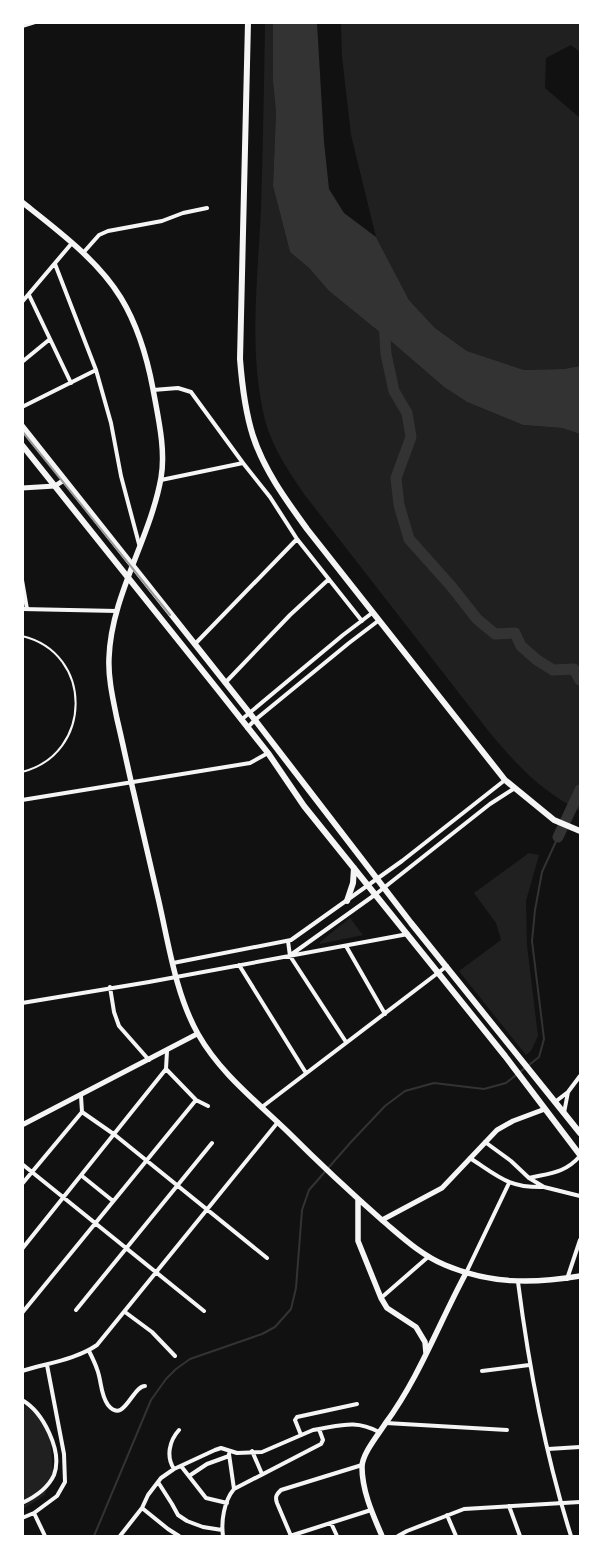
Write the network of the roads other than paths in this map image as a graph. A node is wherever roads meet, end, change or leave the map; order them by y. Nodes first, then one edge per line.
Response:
1 (36, 22) edge
2 (248, 22) edge
3 (22, 26) edge
4 (22, 202) edge
5 (207, 208) dead end
6 (72, 243) junction
7 (82, 253) junction
8 (55, 264) junction
9 (29, 295) junction
10 (22, 302) edge
11 (50, 339) junction
12 (22, 362) edge
13 (96, 370) junction
14 (71, 383) junction
15 (154, 390) junction
16 (22, 407) edge
17 (22, 426) edge
18 (22, 445) edge
19 (243, 463) junction
20 (64, 480) junction
21 (161, 480) junction
22 (55, 486) junction
23 (22, 488) edge
24 (297, 538) junction
25 (140, 547) junction
26 (134, 566) junction
27 (128, 578) junction
28 (329, 579) junction
29 (22, 580) edge
30 (25, 609) edge
31 (117, 612) junction
32 (372, 613) junction
33 (362, 621) junction
34 (378, 621) junction
35 (22, 636) edge
36 (195, 644) junction
37 (225, 683) junction
38 (249, 713) junction
39 (241, 720) junction
40 (255, 720) junction
41 (247, 728) junction
42 (268, 753) junction
43 (22, 772) edge
44 (505, 780) junction
45 (132, 783) junction
46 (514, 788) junction
47 (22, 800) edge
48 (580, 831) edge
49 (354, 868) junction
50 (378, 879) junction
51 (368, 885) junction
52 (384, 888) junction
53 (376, 894) junction
54 (347, 901) junction
55 (408, 934) junction
56 (288, 941) junction
57 (346, 946) junction
58 (290, 956) junction
59 (173, 963) junction
60 (239, 965) junction
61 (447, 966) junction
62 (438, 972) junction
63 (176, 976) junction
64 (110, 987) junction
65 (22, 1003) edge
66 (385, 1014) junction
67 (198, 1034) junction
68 (346, 1042) junction
69 (167, 1051) junction
70 (148, 1060) junction
71 (166, 1069) junction
72 (306, 1073) junction
73 (580, 1076) edge
74 (568, 1092) junction
75 (81, 1096) junction
76 (196, 1100) junction
77 (554, 1102) junction
78 (208, 1106) dead end
79 (261, 1108) junction
80 (545, 1109) junction
81 (82, 1112) junction
82 (564, 1113) junction
83 (278, 1122) junction
84 (22, 1125) edge
85 (580, 1133) edge
86 (115, 1135) junction
87 (485, 1142) junction
88 (212, 1143) dead end
89 (580, 1156) edge
90 (470, 1158) junction
91 (146, 1160) junction
92 (22, 1164) edge
93 (32, 1172) junction
94 (82, 1176) junction
95 (529, 1178) junction
96 (509, 1183) junction
97 (22, 1184) edge
98 (176, 1186) junction
99 (544, 1187) junction
100 (580, 1196) edge
101 (65, 1198) junction
102 (358, 1200) junction
103 (113, 1201) junction
104 (206, 1210) junction
105 (382, 1220) junction
106 (95, 1224) junction
107 (580, 1240) edge
108 (126, 1247) junction
109 (22, 1250) edge
110 (428, 1257) junction
111 (267, 1258) dead end
112 (156, 1272) junction
113 (466, 1273) junction
114 (580, 1276) edge
115 (567, 1278) junction
116 (518, 1282) junction
117 (381, 1298) junction
118 (76, 1310) dead end
119 (204, 1310) dead end
120 (125, 1312) junction
121 (22, 1313) edge
122 (89, 1351) junction
123 (426, 1353) junction
124 (175, 1356) dead end
125 (47, 1365) junction
126 (530, 1365) junction
127 (22, 1371) edge
128 (482, 1372) dead end
129 (145, 1386) dead end
130 (22, 1400) edge
131 (357, 1404) dead end
132 (386, 1423) junction
133 (179, 1430) dead end
134 (319, 1430) junction
135 (506, 1430) dead end
136 (379, 1432) junction
137 (301, 1434) junction
138 (580, 1447) edge
139 (548, 1449) junction
140 (228, 1450) junction
141 (252, 1451) junction
142 (229, 1456) junction
143 (362, 1465) junction
144 (181, 1466) junction
145 (174, 1469) junction
146 (262, 1474) junction
147 (189, 1476) junction
148 (158, 1482) junction
149 (234, 1489) junction
150 (580, 1502) edge
151 (22, 1503) edge
152 (227, 1503) junction
153 (561, 1504) junction
154 (509, 1506) junction
155 (142, 1508) junction
156 (371, 1510) junction
157 (34, 1513) junction
158 (447, 1516) junction
159 (22, 1518) edge
160 (331, 1523) junction
161 (222, 1530) junction
162 (45, 1536) edge
163 (120, 1536) edge
164 (179, 1536) edge
165 (223, 1536) edge
166 (290, 1536) edge
167 (337, 1536) edge
168 (382, 1536) edge
169 (398, 1536) edge
170 (456, 1536) edge
171 (520, 1536) edge
172 (571, 1536) edge

1 - 3 street
2 - 32 main road
4 - 6 main road
5 - 7 street
6 - 7 main road
6 - 8 street
7 - 15 main road
8 - 9 street
8 - 13 street
9 - 10 street
9 - 11 street
11 - 12 street
11 - 14 street
13 - 14 street
13 - 25 street
14 - 16 street
15 - 19 street
15 - 21 main road
17 - 20 main road
18 - 22 main road
19 - 21 street
19 - 24 street
20 - 22 street
20 - 26 main road
21 - 25 main road
22 - 23 street
22 - 27 main road
24 - 28 street
24 - 36 street
25 - 26 main road
26 - 27 main road
26 - 36 main road
27 - 31 main road
27 - 39 main road
28 - 33 street
28 - 37 street
29 - 30 street
30 - 31 street
31 - 45 main road
32 - 33 street
32 - 34 main road
33 - 38 street
34 - 40 street
34 - 44 main road
35 - 43 lane
36 - 37 main road
37 - 38 main road
38 - 39 street
38 - 40 main road
39 - 41 main road
40 - 41 street
40 - 50 main road
41 - 42 main road
42 - 45 street
42 - 49 main road
44 - 46 main road
44 - 50 street
45 - 47 street
45 - 59 main road
46 - 48 main road
46 - 52 street
49 - 51 main road
49 - 54 main road
50 - 51 street
50 - 52 main road
51 - 53 main road
51 - 54 street
52 - 53 street
52 - 61 main road
53 - 55 main road
53 - 58 street
54 - 56 street
55 - 57 street
55 - 62 main road
56 - 58 street
56 - 59 street
57 - 58 street
57 - 66 street
58 - 60 street
58 - 68 street
59 - 63 main road
60 - 63 street
60 - 72 street
61 - 62 street
61 - 77 main road
62 - 66 street
62 - 80 main road
63 - 64 street
63 - 67 main road
64 - 65 street
64 - 70 street
66 - 68 street
67 - 69 street
67 - 79 main road
68 - 72 street
69 - 70 street
69 - 71 street
70 - 75 street
71 - 76 street
71 - 86 street
72 - 79 street
73 - 74 street
74 - 77 street
74 - 82 street
75 - 81 street
75 - 84 street
76 - 78 street
76 - 91 street
77 - 82 main road
79 - 83 main road
80 - 87 street
80 - 89 main road
81 - 86 street
81 - 93 street
82 - 85 main road
83 - 102 main road
83 - 104 street
86 - 91 street
86 - 94 street
87 - 90 street
87 - 95 street
88 - 98 street
89 - 95 street
90 - 96 street
90 - 105 street
91 - 98 street
91 - 103 street
92 - 93 street
93 - 97 street
93 - 101 street
94 - 101 street
94 - 103 street
95 - 99 street
96 - 99 street
96 - 113 street
98 - 104 street
98 - 108 street
99 - 100 street
101 - 106 street
101 - 109 street
102 - 105 main road
102 - 117 main road
103 - 106 street
104 - 111 street
104 - 112 street
105 - 110 main road
106 - 108 street
106 - 121 street
107 - 115 street
108 - 112 street
108 - 118 street
110 - 113 main road
110 - 117 street
112 - 119 street
112 - 120 street
113 - 116 main road
113 - 123 main road
114 - 115 main road
115 - 116 main road
116 - 126 street
117 - 123 main road
120 - 122 street
120 - 124 street
122 - 125 street
122 - 129 street
123 - 132 main road
125 - 127 street
125 - 157 street
126 - 128 street
126 - 139 street
130 - 151 street
131 - 137 street
132 - 135 street
132 - 136 main road
133 - 145 street
134 - 136 street
134 - 137 street
134 - 146 street
136 - 143 main road
137 - 141 street
138 - 139 street
139 - 153 street
140 - 141 street
140 - 142 street
140 - 144 street
141 - 146 street
142 - 147 street
142 - 149 street
143 - 156 main road
143 - 166 street
144 - 145 street
144 - 147 street
145 - 148 street
146 - 149 street
147 - 152 street
148 - 155 street
148 - 161 street
149 - 152 street
150 - 153 street
152 - 161 street
153 - 154 street
153 - 172 street
154 - 158 street
154 - 171 street
155 - 163 street
155 - 164 street
156 - 160 street
156 - 168 main road
157 - 159 street
157 - 162 street
158 - 169 street
158 - 170 street
160 - 166 street
160 - 167 street
161 - 165 street

